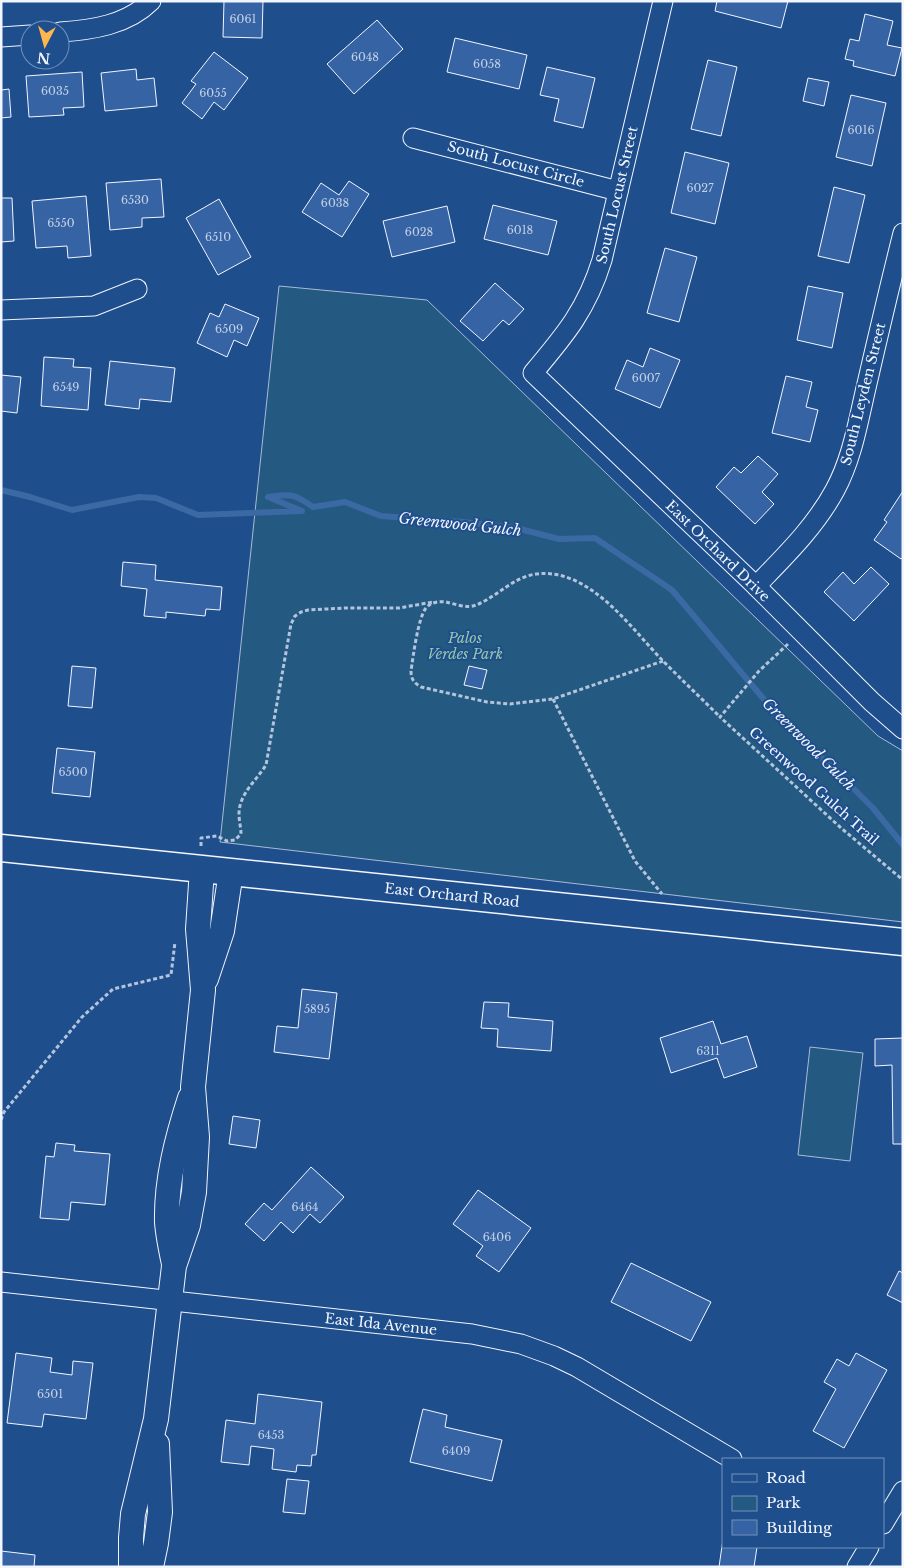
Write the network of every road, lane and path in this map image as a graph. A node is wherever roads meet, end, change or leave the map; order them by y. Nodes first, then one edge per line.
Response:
1 (151, 1) edge
2 (663, 1) edge
3 (70, 31) edge
4 (20, 36) edge
5 (1, 37) edge
6 (413, 138) dead end
7 (618, 191) junction
8 (903, 233) edge
9 (137, 290) dead end
10 (1, 310) edge
11 (533, 373) joint
12 (756, 586) junction
13 (433, 602) junction
14 (802, 631) junction
15 (663, 661) junction
16 (553, 699) junction
17 (720, 717) junction
18 (903, 730) edge
19 (1, 848) edge
20 (202, 869) junction
21 (231, 872) junction
22 (903, 880) edge
23 (672, 918) junction
24 (176, 938) dead end
25 (903, 942) edge
26 (203, 990) junction
27 (1, 1120) edge
28 (1, 1282) edge
29 (170, 1300) junction
30 (156, 1419) junction
31 (730, 1458) edge
32 (903, 1491) edge
33 (884, 1522) edge
34 (868, 1548) edge
35 (131, 1567) edge
36 (151, 1567) edge
37 (857, 1567) edge

1 - 3 street
2 - 7 street, South Locust Street
4 - 5 street
6 - 7 street, South Locust Circle
7 - 11 street, South Locust Street
8 - 12 street, South Leyden Street
9 - 10 street
11 - 12 street, East Orchard Drive
12 - 14 street, East Orchard Drive
13 - 15 path, Greenwood Gulch Trail
13 - 16 path
13 - 20 path, Greenwood Gulch Trail
14 - 17 path
14 - 18 street, East Orchard Drive
15 - 16 path
15 - 17 path, Greenwood Gulch Trail
16 - 23 path
17 - 22 path, Greenwood Gulch Trail
19 - 20 main road, East Orchard Road
20 - 21 main road, East Orchard Road
20 - 26 street
21 - 23 main road, East Orchard Road
21 - 26 street
23 - 25 main road, East Orchard Road
24 - 27 path
26 - 29 street
28 - 29 street, East Ida Avenue
29 - 30 street
29 - 31 street, East Ida Avenue
30 - 35 street
30 - 36 street
32 - 33 street
34 - 37 street

